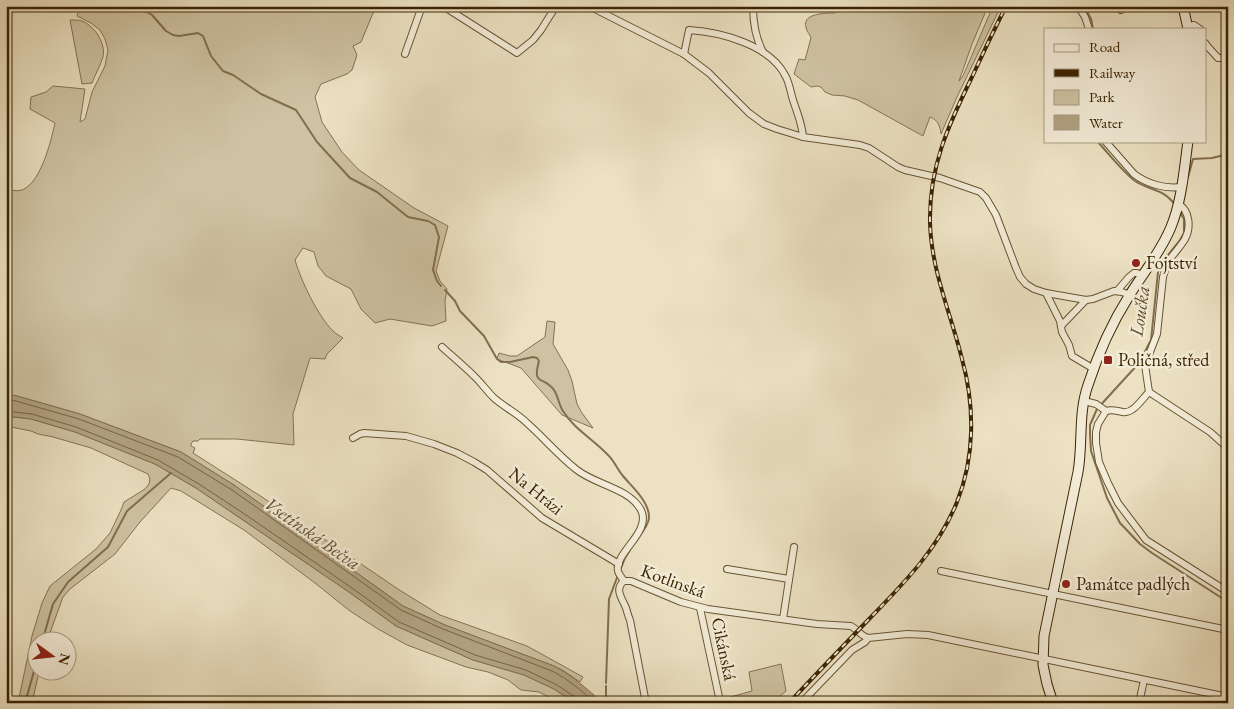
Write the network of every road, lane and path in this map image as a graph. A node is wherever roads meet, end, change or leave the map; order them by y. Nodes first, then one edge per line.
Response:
1 (422, 6) edge
2 (443, 6) edge
3 (556, 6) edge
4 (589, 6) edge
5 (753, 6) edge
6 (1078, 6) edge
7 (1183, 6) edge
8 (1188, 27) edge
9 (1089, 28) edge
10 (1206, 44) edge
11 (764, 53) junction
12 (405, 54) dead end
13 (684, 54) junction
14 (1228, 55) edge
15 (803, 137) junction
16 (1106, 142) edge
17 (1188, 142) edge
18 (1181, 186) junction
19 (1178, 204) junction
20 (1143, 275) junction
21 (1117, 291) junction
22 (1046, 293) junction
23 (1130, 295) junction
24 (1086, 300) junction
25 (1062, 326) junction
26 (442, 347) dead end
27 (1094, 368) junction
28 (1149, 392) junction
29 (1084, 401) junction
30 (1104, 409) junction
31 (353, 438) dead end
32 (1228, 448) edge
33 (794, 547) dead end
34 (619, 564) junction
35 (727, 569) dead end
36 (941, 571) dead end
37 (789, 579) junction
38 (624, 581) junction
39 (1228, 592) edge
40 (1053, 594) junction
41 (700, 608) junction
42 (782, 619) junction
43 (1228, 630) edge
44 (868, 638) junction
45 (1043, 659) junction
46 (1144, 680) junction
47 (719, 697) dead end
48 (1228, 697) edge
49 (646, 703) edge
50 (801, 703) edge
51 (1053, 703) edge
52 (1139, 703) edge

1 - 12 street
2 - 3 street
4 - 13 street
5 - 11 street
6 - 9 street
7 - 8 main road
10 - 14 street
11 - 13 street
11 - 15 street
13 - 15 street
15 - 22 street
16 - 18 street
17 - 18 main road
18 - 19 main road
19 - 20 main road
19 - 28 street
20 - 21 street
20 - 23 main road
21 - 23 street
21 - 24 street
22 - 24 street
22 - 25 street
23 - 27 main road
24 - 25 street
25 - 27 street
26 - 34 street, Kotlinská
27 - 29 main road
28 - 30 street
28 - 32 street
29 - 30 street
29 - 40 main road
30 - 39 street
31 - 34 street, Na Hrázi
33 - 37 street
34 - 38 street, Kotlinská
35 - 37 street
36 - 40 street
37 - 42 street
38 - 41 street, Kotlinská
38 - 49 street
40 - 43 street
40 - 45 main road
41 - 42 street, Kotlinská
41 - 47 street, Cikánská
42 - 44 street, Kotlinská
44 - 45 street
44 - 50 street
45 - 46 street
45 - 51 main road
46 - 48 street
46 - 52 street

